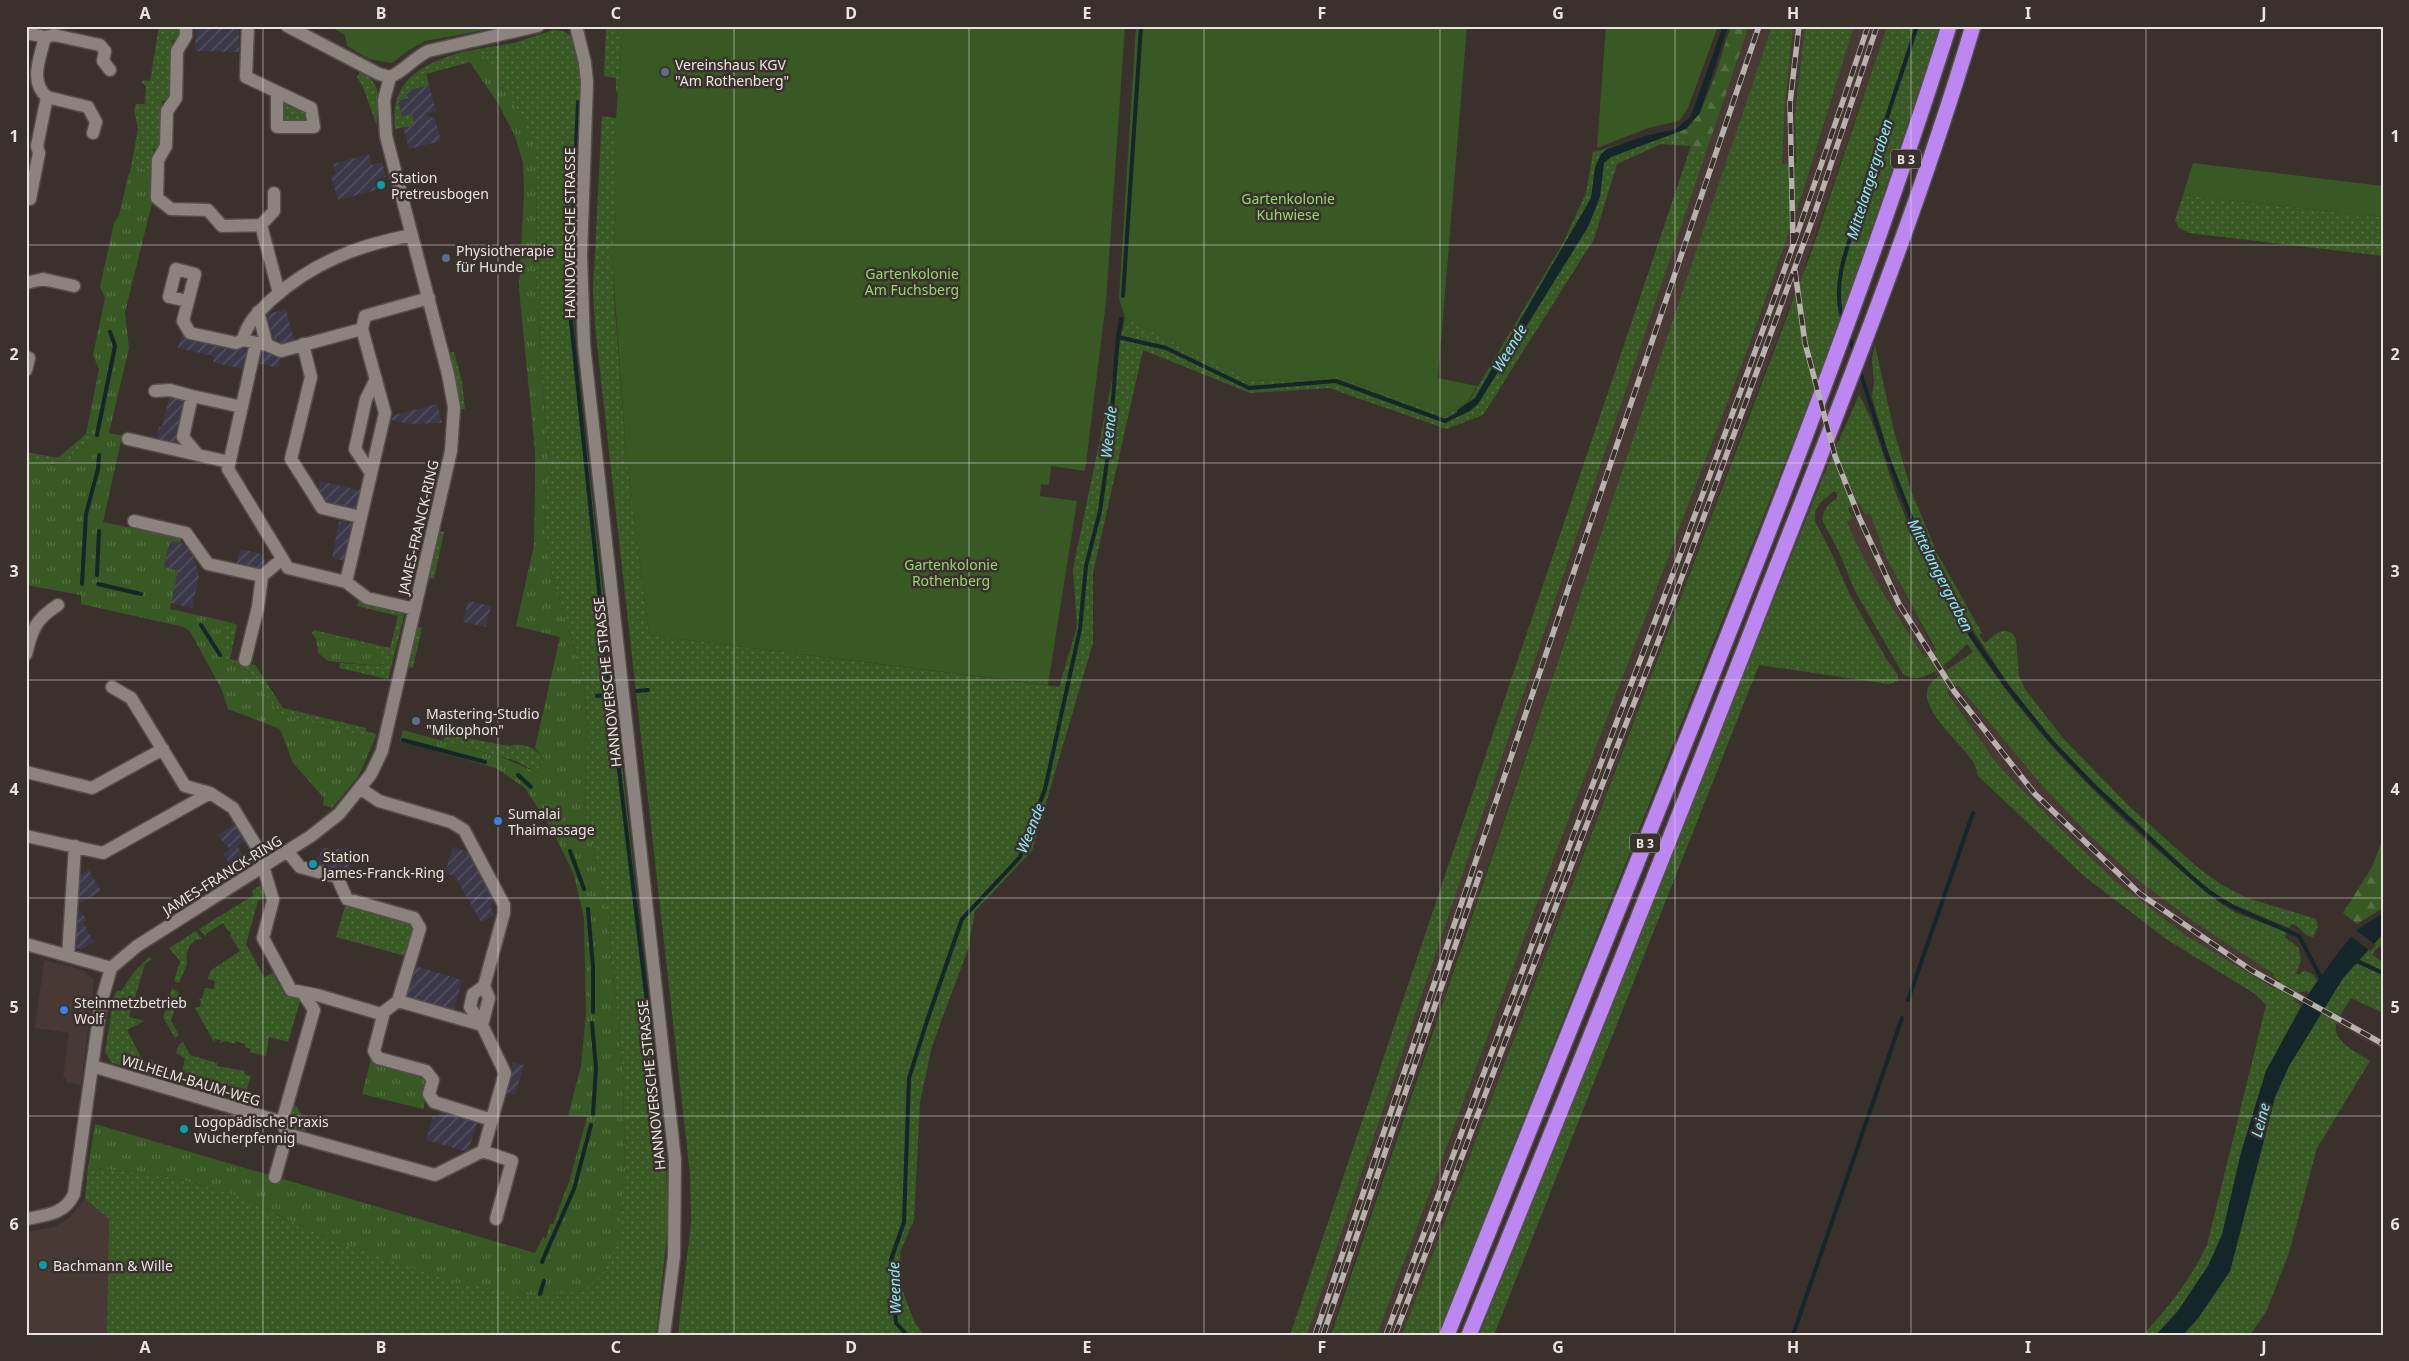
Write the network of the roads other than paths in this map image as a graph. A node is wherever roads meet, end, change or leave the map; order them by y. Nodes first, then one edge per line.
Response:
1 (186, 26) edge
2 (248, 26) edge
3 (287, 26) edge
4 (538, 26) edge
5 (576, 26) edge
6 (1949, 26) edge
7 (1973, 26) edge
8 (26, 33) edge
9 (45, 37) junction
10 (110, 70) dead end
11 (390, 77) junction
12 (277, 92) junction
13 (47, 98) junction
14 (277, 127) junction
15 (93, 133) dead end
16 (275, 140) dead end
17 (274, 193) dead end
18 (26, 198) edge
19 (262, 225) junction
20 (412, 235) junction
21 (26, 284) edge
22 (74, 286) dead end
23 (279, 293) junction
24 (429, 298) junction
25 (188, 301) dead end
26 (258, 312) junction
27 (362, 329) junction
28 (255, 343) junction
29 (303, 344) junction
30 (280, 351) junction
31 (26, 357) edge
32 (26, 370) edge
33 (310, 371) junction
34 (376, 380) junction
35 (155, 391) dead end
36 (192, 396) junction
37 (242, 407) junction
38 (128, 439) dead end
39 (198, 455) junction
40 (229, 462) junction
41 (371, 473) junction
42 (360, 517) junction
43 (134, 522) dead end
44 (282, 559) junction
45 (262, 576) junction
46 (346, 582) junction
47 (58, 605) dead end
48 (415, 609) junction
49 (28, 634) edge
50 (26, 654) edge
51 (245, 660) dead end
52 (112, 687) dead end
53 (163, 749) junction
54 (26, 772) edge
55 (361, 789) junction
56 (210, 794) junction
57 (26, 836) edge
58 (75, 846) junction
59 (94, 851) junction
60 (287, 852) junction
61 (74, 862) junction
62 (264, 867) junction
63 (26, 944) edge
64 (68, 956) junction
65 (111, 968) junction
66 (304, 993) junction
67 (398, 1001) junction
68 (384, 1012) junction
69 (482, 1025) junction
70 (92, 1066) junction
71 (492, 1120) junction
72 (284, 1128) junction
73 (483, 1151) junction
74 (275, 1176) dead end
75 (26, 1219) edge
76 (496, 1219) dead end
77 (664, 1335) edge
78 (1447, 1335) edge
79 (1469, 1335) edge

1 - 19 street
2 - 12 street
3 - 11 street
4 - 11 street
5 - 77 street, HANNOVERSCHE STRASSE
6 - 78 highway, B 3
7 - 79 highway, B 3
8 - 9 street
9 - 10 street
9 - 13 street
11 - 20 street, JAMES-FRANCK-RING
12 - 14 street
12 - 14 street
13 - 15 street
13 - 18 street
14 - 16 street
17 - 19 street
19 - 23 street
20 - 23 street
20 - 24 street, JAMES-FRANCK-RING
21 - 22 street
23 - 26 street
24 - 27 street
24 - 48 street, JAMES-FRANCK-RING
25 - 28 street
26 - 28 street
26 - 28 street
27 - 29 street
27 - 34 street
28 - 30 street
28 - 37 street
29 - 30 street
29 - 33 street
30 - 33 street
31 - 32 street
33 - 42 street
34 - 41 street
34 - 41 street
35 - 36 street
36 - 37 street
36 - 39 street
37 - 40 street
38 - 39 street
39 - 40 street
40 - 44 street
41 - 42 street
42 - 46 street
43 - 45 street
44 - 45 street
44 - 46 street
45 - 51 street
46 - 48 street
47 - 49 street
48 - 55 street, JAMES-FRANCK-RING
49 - 50 street
52 - 53 street
53 - 54 street
53 - 56 street
55 - 60 street, JAMES-FRANCK-RING
55 - 69 street
56 - 59 street
56 - 62 street
57 - 58 street
58 - 59 street
58 - 61 street
59 - 61 street
60 - 62 street, JAMES-FRANCK-RING
60 - 67 street
61 - 64 street
62 - 65 street, JAMES-FRANCK-RING
62 - 66 street
63 - 64 street
64 - 65 street
65 - 70 street
66 - 68 street
66 - 72 street
67 - 68 street
67 - 69 street
68 - 71 street
69 - 71 street
70 - 72 street, WILHELM-BAUM-WEG
70 - 75 street
71 - 73 street
72 - 73 street, WILHELM-BAUM-WEG
72 - 74 street
73 - 76 street

